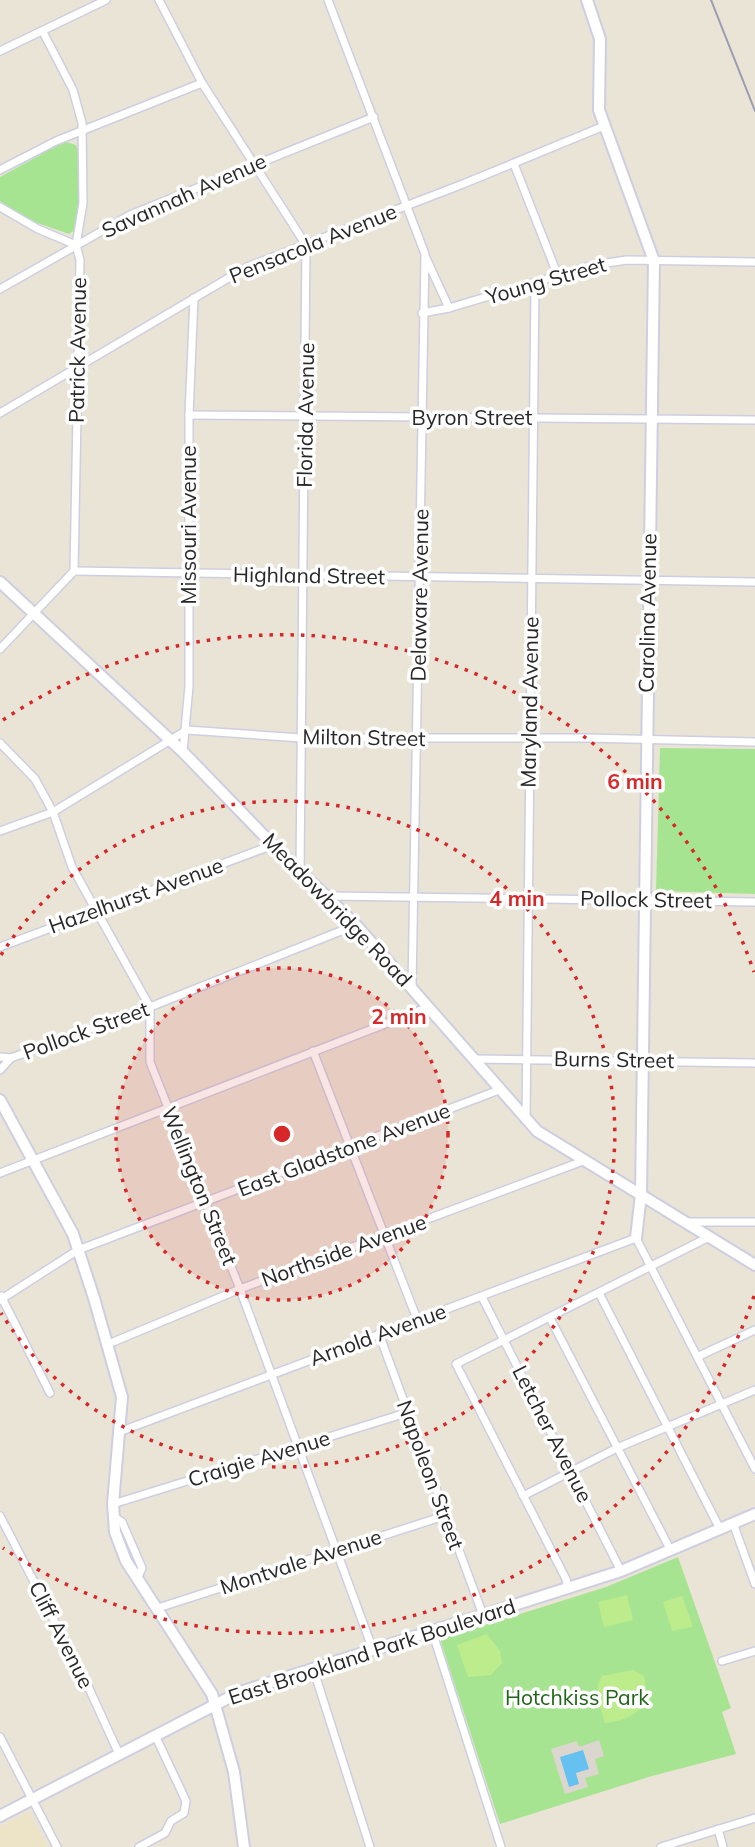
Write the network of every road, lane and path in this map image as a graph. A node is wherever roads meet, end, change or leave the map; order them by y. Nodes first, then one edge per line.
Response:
1 (106, 0) edge
2 (159, 0) edge
3 (328, 0) edge
4 (586, 0) edge
5 (43, 32) junction
6 (0, 51) edge
7 (202, 83) junction
8 (374, 117) junction
9 (604, 126) junction
10 (83, 131) junction
11 (255, 164) junction
12 (514, 164) junction
13 (0, 170) edge
14 (408, 205) junction
15 (0, 207) edge
16 (76, 245) junction
17 (306, 245) junction
18 (425, 254) junction
19 (654, 261) junction
20 (755, 262) edge
21 (558, 276) junction
22 (535, 284) junction
23 (0, 289) edge
24 (194, 298) junction
25 (449, 308) junction
26 (422, 313) junction
27 (78, 365) junction
28 (0, 413) edge
29 (189, 415) junction
30 (307, 416) junction
31 (423, 418) junction
32 (533, 418) junction
33 (651, 420) junction
34 (755, 420) edge
35 (74, 571) junction
36 (190, 573) junction
37 (304, 576) junction
38 (420, 579) junction
39 (533, 579) junction
40 (648, 580) junction
41 (0, 582) edge
42 (755, 582) edge
43 (33, 614) junction
44 (0, 649) edge
45 (187, 730) junction
46 (528, 737) junction
47 (301, 738) junction
48 (419, 739) junction
49 (169, 740) junction
50 (646, 740) junction
51 (755, 742) edge
52 (0, 743) edge
53 (183, 752) junction
54 (54, 812) junction
55 (0, 831) edge
56 (273, 845) junction
57 (300, 872) junction
58 (328, 896) junction
59 (414, 898) junction
60 (527, 898) junction
61 (644, 900) junction
62 (755, 902) edge
63 (95, 911) junction
64 (356, 925) junction
65 (0, 947) edge
66 (412, 987) junction
67 (429, 1006) junction
68 (150, 1007) junction
69 (313, 1051) junction
70 (0, 1057) edge
71 (11, 1058) junction
72 (474, 1059) junction
73 (526, 1060) junction
74 (643, 1060) junction
75 (755, 1063) edge
76 (0, 1070) edge
77 (499, 1090) junction
78 (0, 1100) edge
79 (167, 1108) junction
80 (526, 1121) junction
81 (351, 1146) junction
82 (31, 1160) junction
83 (583, 1161) junction
84 (0, 1173) edge
85 (641, 1194) junction
86 (204, 1204) junction
87 (686, 1222) junction
88 (755, 1223) edge
89 (386, 1237) junction
90 (709, 1237) junction
91 (636, 1238) junction
92 (78, 1250) junction
93 (650, 1265) junction
94 (755, 1265) edge
95 (240, 1289) junction
96 (599, 1293) junction
97 (482, 1297) junction
98 (1, 1298) edge
99 (550, 1318) junction
100 (417, 1319) junction
101 (755, 1330) edge
102 (379, 1334) junction
103 (504, 1339) junction
104 (106, 1345) junction
105 (699, 1356) junction
106 (271, 1374) junction
107 (755, 1390) edge
108 (50, 1393) dead end
109 (722, 1404) junction
110 (406, 1413) junction
111 (669, 1427) junction
112 (119, 1432) junction
113 (297, 1448) junction
114 (617, 1448) junction
115 (752, 1454) edge
116 (755, 1469) edge
117 (572, 1471) junction
118 (523, 1496) junction
119 (113, 1510) junction
120 (755, 1514) edge
121 (0, 1516) edge
122 (444, 1516) junction
123 (733, 1523) junction
124 (720, 1529) junction
125 (670, 1549) junction
126 (335, 1550) junction
127 (621, 1571) junction
128 (755, 1584) edge
129 (568, 1589) junction
130 (158, 1608) junction
131 (482, 1615) junction
132 (432, 1631) junction
133 (373, 1650) junction
134 (755, 1651) edge
135 (722, 1661) dead end
136 (313, 1668) junction
137 (214, 1704) junction
138 (155, 1735) junction
139 (0, 1737) edge
140 (119, 1754) junction
141 (32, 1799) junction
142 (0, 1816) edge
143 (755, 1818) edge
144 (718, 1829) junction
145 (57, 1847) edge
146 (139, 1847) edge
147 (244, 1847) edge
148 (370, 1847) edge
149 (501, 1847) edge
150 (661, 1847) edge
151 (723, 1847) edge

1 - 5 street
2 - 7 street
3 - 8 street, Delaware Avenue
4 - 9 street, Carolina Avenue
5 - 6 street
5 - 10 street, Patrick Avenue
7 - 10 street
7 - 11 street
8 - 11 street, Savannah Avenue
8 - 14 street, Delaware Avenue
9 - 12 street, Pensacola Avenue
9 - 19 street, Carolina Avenue
10 - 13 street
10 - 16 street, Patrick Avenue
11 - 16 street, Savannah Avenue
11 - 17 street
12 - 14 street, Pensacola Avenue
12 - 21 street
14 - 17 street, Pensacola Avenue
14 - 18 street, Delaware Avenue
15 - 16 street
16 - 23 street, Savannah Avenue
16 - 27 street, Patrick Avenue
17 - 24 street, Pensacola Avenue
17 - 30 street, Florida Avenue
18 - 25 street
18 - 26 street, Delaware Avenue
19 - 20 street, Young Street
19 - 21 street, Young Street
19 - 33 street, Carolina Avenue
21 - 22 street, Young Street
22 - 25 street, Young Street
22 - 32 street, Maryland Avenue
24 - 27 street, Pensacola Avenue
24 - 29 street, Missouri Avenue
25 - 26 street, Young Street
26 - 31 street, Delaware Avenue
27 - 28 street, Pensacola Avenue
27 - 35 street, Patrick Avenue
29 - 30 street, Byron Street
29 - 36 street, Missouri Avenue
30 - 31 street, Byron Street
30 - 37 street, Florida Avenue
31 - 32 street, Byron Street
31 - 38 street, Delaware Avenue
32 - 33 street, Byron Street
32 - 39 street, Maryland Avenue
33 - 34 street, Byron Street
33 - 40 street, Carolina Avenue
35 - 36 street, Highland Street
35 - 43 street
36 - 37 street, Highland Street
36 - 45 street, Missouri Avenue
37 - 38 street, Highland Street
37 - 47 street, Florida Avenue
38 - 39 street, Highland Street
38 - 48 street, Delaware Avenue
39 - 40 street, Highland Street
39 - 46 street, Maryland Avenue
40 - 42 street, Highland Street
40 - 50 street, Carolina Avenue
41 - 43 street, Meadowbridge Road
43 - 44 street
43 - 49 street, Meadowbridge Road
45 - 47 street, Milton Street
45 - 49 street
45 - 53 street, Missouri Avenue
46 - 48 street, Milton Street
46 - 50 street, Milton Street
46 - 60 street, Maryland Avenue
47 - 48 street, Milton Street
47 - 57 street, Florida Avenue
48 - 59 street, Delaware Avenue
49 - 53 street, Meadowbridge Road
49 - 54 street
50 - 51 street, Milton Street
50 - 61 street, Carolina Avenue
52 - 54 street, Wellington Street
53 - 56 street, Meadowbridge Road
54 - 55 street
54 - 63 street, Wellington Street
56 - 57 street, Meadowbridge Road
56 - 63 street, Hazelhurst Avenue
57 - 58 street, Meadowbridge Road
58 - 59 street, Pollock Street
58 - 64 street, Meadowbridge Road
59 - 60 street, Pollock Street
59 - 66 street, Delaware Avenue
60 - 61 street, Pollock Street
60 - 73 street, Maryland Avenue
61 - 62 street, Pollock Street
61 - 74 street, Carolina Avenue
63 - 65 street, Hazelhurst Avenue
63 - 68 street, Wellington Street
64 - 66 street, Meadowbridge Road
64 - 68 street, Pollock Street
66 - 67 street, Meadowbridge Road
67 - 69 street
67 - 72 street, Meadowbridge Road
68 - 71 street, Pollock Street
68 - 79 street, Wellington Street
69 - 79 street
69 - 81 street
70 - 71 street, Pollock Street
71 - 76 street, Pollock Street
72 - 73 street, Burns Street
72 - 77 street, Meadowbridge Road
73 - 74 street, Burns Street
73 - 80 street, Maryland Avenue
74 - 75 street, Burns Street
74 - 85 street, Carolina Avenue
77 - 80 street, Meadowbridge Road
77 - 81 street, East Gladstone Avenue
78 - 82 street
79 - 82 street
79 - 86 street, Wellington Street
80 - 83 street, Meadowbridge Road
81 - 86 street, East Gladstone Avenue
81 - 89 street
82 - 84 street
82 - 92 street
83 - 85 street, Meadowbridge Road
83 - 89 street, Northside Avenue
85 - 87 street, Meadowbridge Road
85 - 91 street, Carolina Avenue
86 - 92 street, East Gladstone Avenue
86 - 95 street, Wellington Street
87 - 88 street
87 - 90 street, Meadowbridge Road
89 - 95 street, Northside Avenue
89 - 100 street
90 - 93 street
90 - 94 street, Meadowbridge Road
91 - 93 street
91 - 97 street, Arnold Avenue
92 - 98 street, East Gladstone Avenue
92 - 104 street
93 - 96 street
93 - 105 street
95 - 104 street, Northside Avenue
95 - 106 street, Wellington Street
96 - 99 street
96 - 111 street
97 - 100 street, Arnold Avenue
97 - 103 street, Letcher Avenue
98 - 108 street
99 - 103 street
99 - 114 street
100 - 102 street, Arnold Avenue
101 - 105 street
102 - 106 street, Arnold Avenue
102 - 110 street, Napoleon Street
103 - 117 street, Letcher Avenue
103 - 118 street
104 - 112 street
105 - 109 street
106 - 112 street, Arnold Avenue
106 - 113 street, Wellington Street
107 - 109 street
109 - 111 street
109 - 115 street
110 - 113 street, Craigie Avenue
110 - 122 street, Napoleon Street
111 - 114 street
111 - 124 street
112 - 119 street
113 - 119 street, Craigie Avenue
113 - 126 street, Wellington Street
114 - 117 street
114 - 125 street
115 - 116 street
117 - 118 street
117 - 127 street, Letcher Avenue
118 - 129 street
119 - 130 street
120 - 123 street, East Brookland Park Boulevard
121 - 140 street, Cliff Avenue
122 - 126 street, Montvale Avenue
122 - 131 street, Napoleon Street
123 - 124 street, East Brookland Park Boulevard
123 - 128 street
124 - 125 street, East Brookland Park Boulevard
125 - 127 street, East Brookland Park Boulevard
126 - 130 street, Montvale Avenue
126 - 133 street, Wellington Street
127 - 129 street, East Brookland Park Boulevard
129 - 131 street, East Brookland Park Boulevard
130 - 137 street
131 - 132 street, East Brookland Park Boulevard
132 - 133 street, East Brookland Park Boulevard
132 - 149 street
133 - 136 street, East Brookland Park Boulevard
134 - 135 street
136 - 137 street, East Brookland Park Boulevard
136 - 148 street
137 - 138 street, East Brookland Park Boulevard
137 - 147 street
138 - 140 street, East Brookland Park Boulevard
138 - 146 street
139 - 141 street
140 - 141 street, East Brookland Park Boulevard
141 - 142 street, East Brookland Park Boulevard
141 - 145 street
143 - 144 street
144 - 150 street
144 - 151 street

